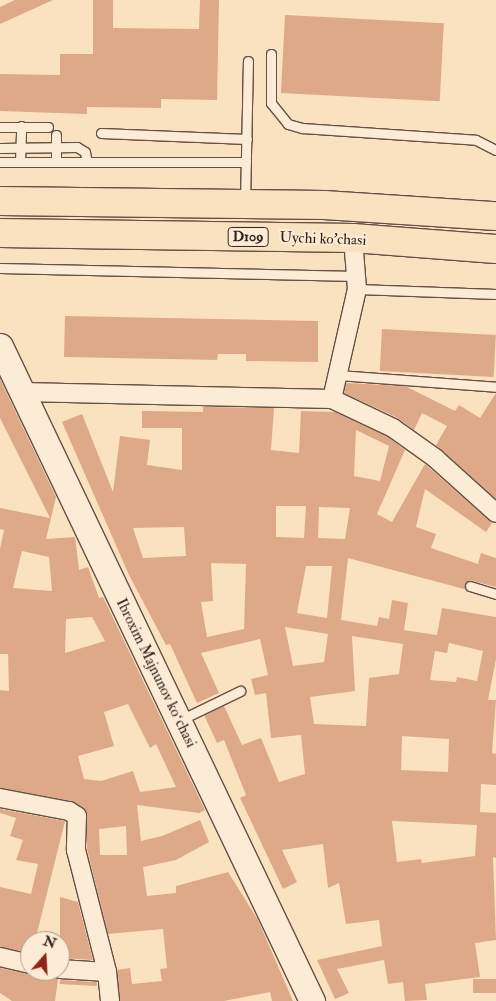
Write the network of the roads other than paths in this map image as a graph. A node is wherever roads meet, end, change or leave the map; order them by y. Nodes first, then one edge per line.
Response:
1 (271, 54) dead end
2 (248, 61) dead end
3 (21, 126) junction
4 (0, 127) edge
5 (48, 127) dead end
6 (101, 133) dead end
7 (56, 135) dead end
8 (246, 139) junction
9 (56, 147) junction
10 (0, 148) edge
11 (20, 148) junction
12 (496, 150) edge
13 (0, 162) edge
14 (20, 162) junction
15 (56, 162) junction
16 (87, 162) junction
17 (246, 162) junction
18 (0, 201) edge
19 (245, 205) junction
20 (496, 216) edge
21 (0, 233) edge
22 (353, 238) junction
23 (496, 249) edge
24 (0, 268) edge
25 (356, 282) junction
26 (496, 294) edge
27 (0, 346) edge
28 (6, 370) edge
29 (338, 375) junction
30 (496, 387) edge
31 (22, 392) junction
32 (332, 400) junction
33 (496, 513) edge
34 (470, 586) dead end
35 (496, 594) edge
36 (240, 691) dead end
37 (178, 721) junction
38 (0, 798) edge
39 (0, 957) edge
40 (20, 962) edge
41 (70, 970) edge
42 (107, 972) junction
43 (110, 1001) edge
44 (312, 1001) edge

1 - 12 lane
2 - 8 lane
3 - 4 lane
3 - 5 lane
3 - 11 lane
6 - 8 lane
7 - 9 lane
8 - 17 lane
9 - 11 lane
9 - 15 lane
9 - 16 lane
10 - 11 lane
11 - 14 lane
13 - 14 lane
14 - 15 lane
15 - 16 lane
16 - 17 lane
17 - 19 lane
18 - 19 main road, D109
19 - 20 main road, D109
21 - 22 main road, Uychi ko'chasi / D109
22 - 23 main road, Uychi ko'chasi / D109
22 - 25 street
24 - 25 lane
25 - 26 lane
25 - 29 street
27 - 28 street, Ibroxim Majnunov koʻchasi
28 - 31 street, Ibroxim Majnunov koʻchasi
29 - 30 lane
29 - 32 street
31 - 32 street
31 - 37 street, Ibroxim Majnunov koʻchasi
32 - 33 street
34 - 35 lane
36 - 37 lane
37 - 44 street, Ibroxim Majnunov koʻchasi
38 - 42 street
39 - 40 street
41 - 42 street
42 - 43 street

